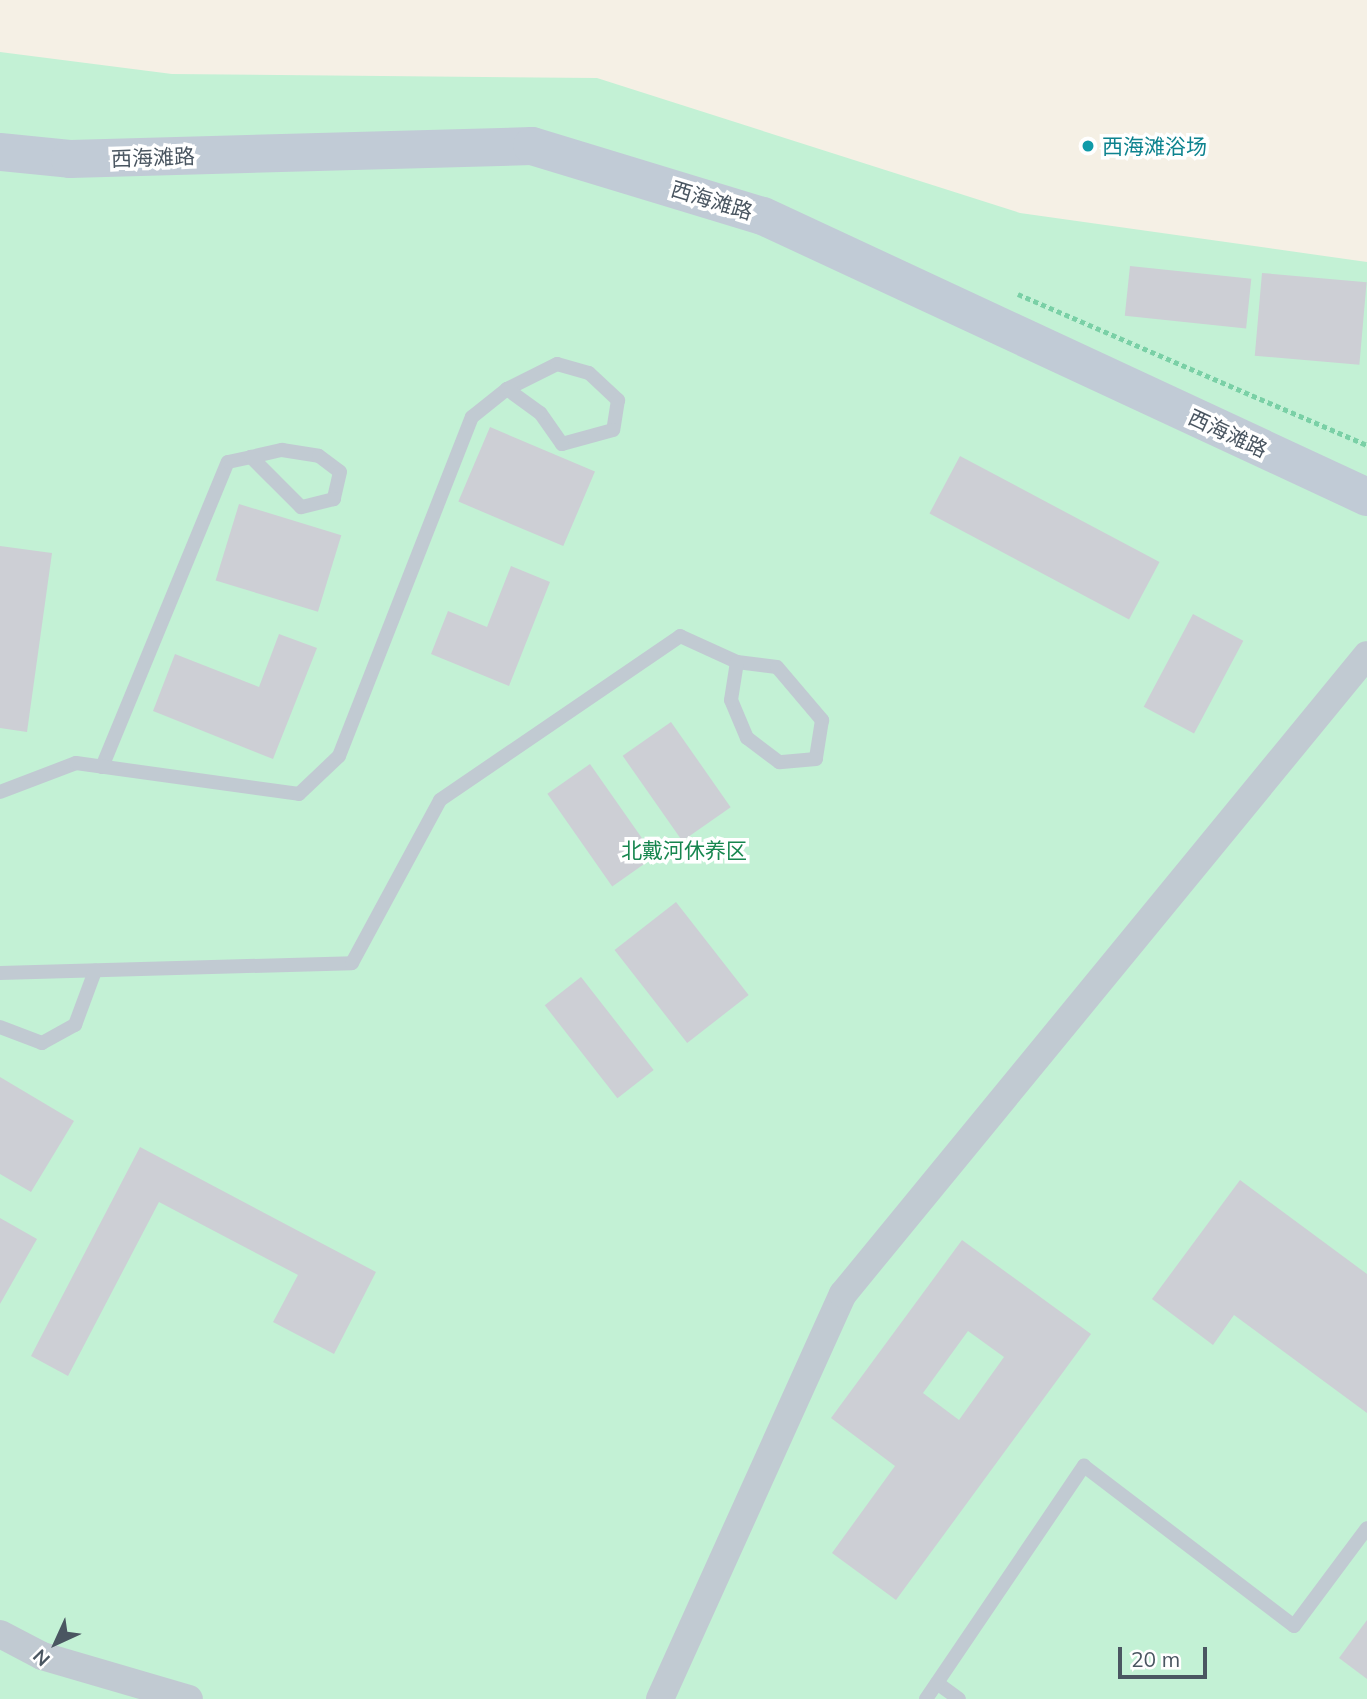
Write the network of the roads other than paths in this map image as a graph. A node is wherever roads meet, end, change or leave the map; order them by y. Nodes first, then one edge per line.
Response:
1 (0, 152) edge
2 (507, 389) junction
3 (251, 457) junction
4 (1367, 497) edge
5 (1367, 655) edge
6 (737, 662) junction
7 (102, 767) junction
8 (0, 792) edge
9 (95, 971) junction
10 (0, 974) edge
11 (0, 1027) edge
12 (1367, 1528) edge
13 (0, 1634) edge
14 (937, 1683) junction
15 (189, 1699) edge
16 (660, 1699) edge
17 (926, 1699) edge
18 (959, 1699) edge

1 - 4 main road, 西海滩路
2 - 2 lane
2 - 7 lane
3 - 3 lane
3 - 7 lane
5 - 16 street
6 - 6 lane
6 - 9 lane
7 - 8 lane
9 - 10 lane
9 - 11 lane
12 - 14 lane
13 - 15 street
14 - 17 lane
14 - 18 lane

